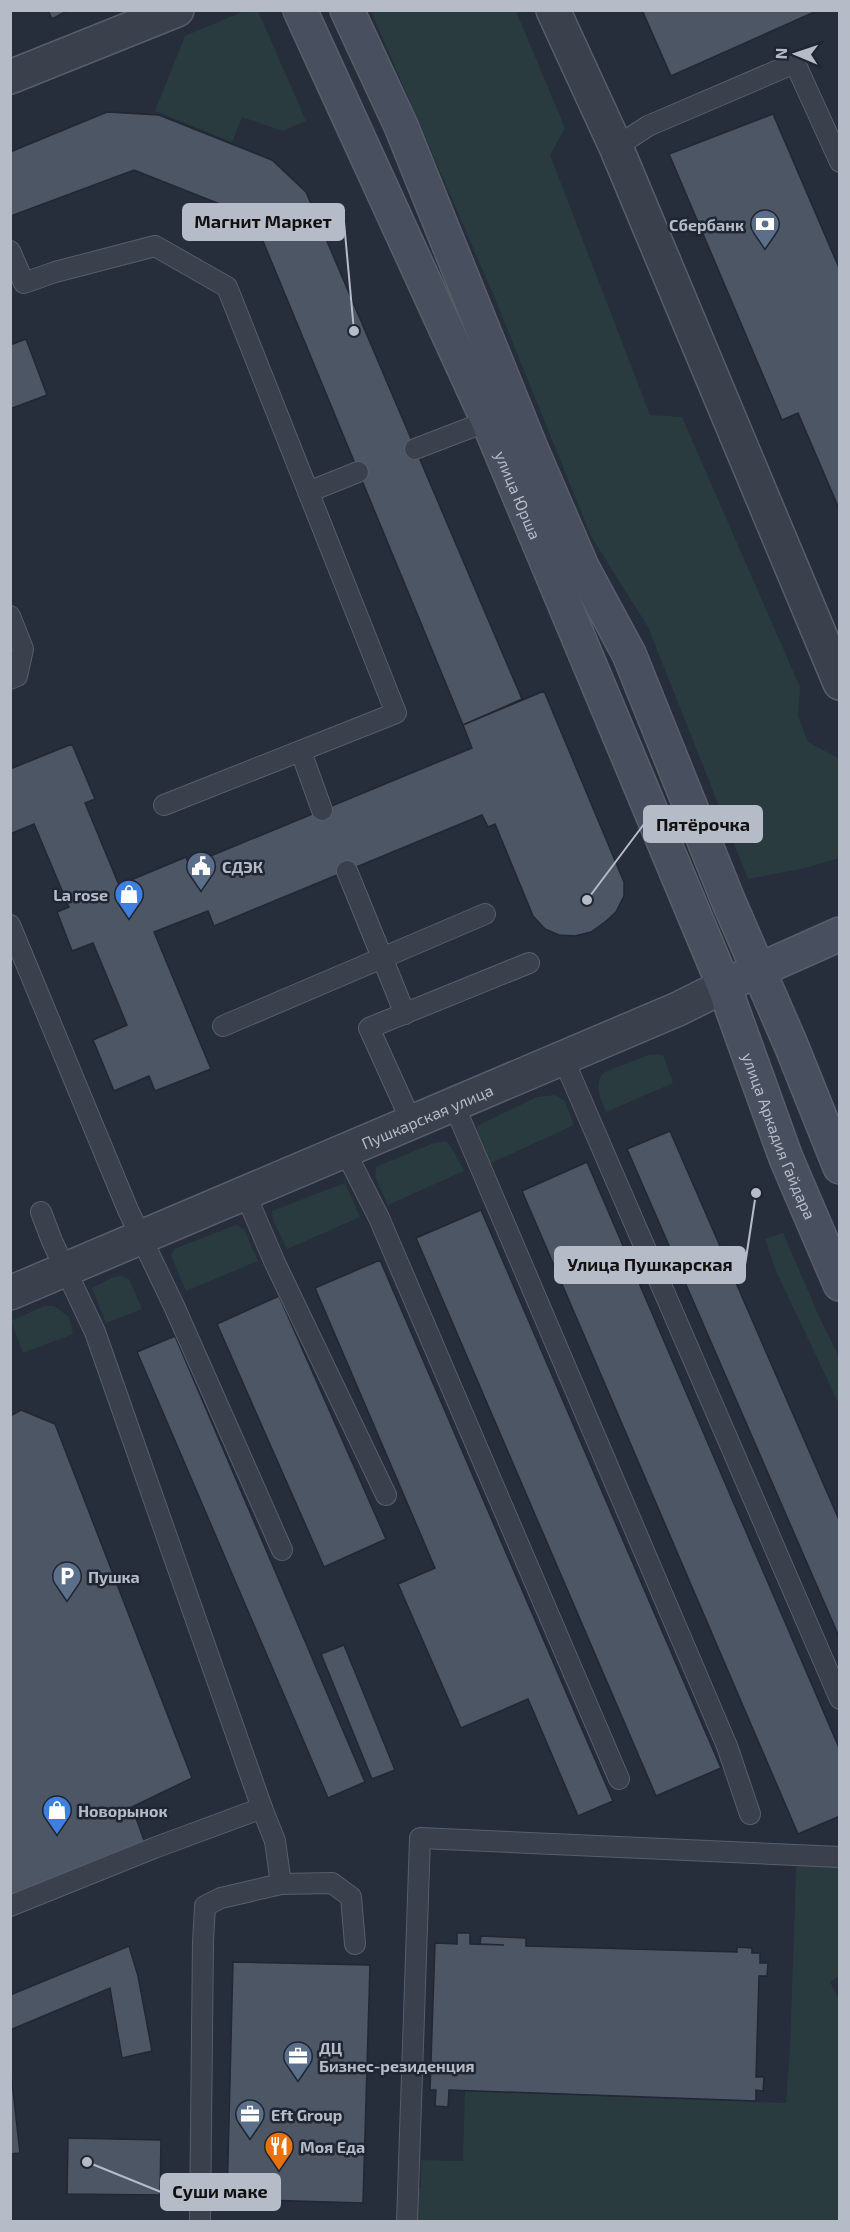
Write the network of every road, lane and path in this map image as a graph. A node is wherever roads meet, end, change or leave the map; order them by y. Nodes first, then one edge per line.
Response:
1 (177, 10) edge
2 (300, 10) edge
3 (348, 10) edge
4 (553, 10) edge
5 (10, 77) edge
6 (616, 147) junction
7 (839, 160) edge
8 (10, 251) edge
9 (502, 416) junction
10 (415, 448) dead end
11 (358, 472) dead end
12 (308, 492) junction
13 (10, 616) edge
14 (10, 679) edge
15 (840, 683) edge
16 (301, 752) junction
17 (164, 805) dead end
18 (322, 810) dead end
19 (347, 871) dead end
20 (485, 914) dead end
21 (10, 925) edge
22 (840, 934) edge
23 (382, 957) junction
24 (529, 963) dead end
25 (759, 970) junction
26 (724, 986) junction
27 (405, 1014) junction
28 (223, 1026) dead end
29 (563, 1058) junction
30 (454, 1105) junction
31 (412, 1123) junction
32 (345, 1151) junction
33 (840, 1167) edge
34 (245, 1193) junction
35 (40, 1212) dead end
36 (140, 1238) junction
37 (65, 1270) junction
38 (840, 1284) edge
39 (10, 1293) edge
40 (386, 1495) dead end
41 (282, 1550) dead end
42 (840, 1699) edge
43 (619, 1779) dead end
44 (262, 1808) junction
45 (750, 1814) dead end
46 (840, 1857) edge
47 (281, 1884) junction
48 (10, 1906) edge
49 (355, 1944) dead end
50 (200, 2222) edge
51 (407, 2222) edge

1 - 5 street
2 - 9 main road, улица Юрша
3 - 9 main road, улица Юрша
4 - 6 street
6 - 7 lane
6 - 15 street
8 - 12 lane
9 - 10 lane
9 - 25 main road, улица Юрша
9 - 26 main road, улица Юрша
11 - 12 lane
12 - 16 lane
13 - 14 lane
16 - 17 lane
16 - 18 lane
19 - 23 lane
20 - 23 lane
21 - 36 lane
22 - 25 main road, Пушкарская улица
23 - 27 lane
23 - 28 lane
24 - 27 lane
25 - 26 main road, Пушкарская улица
25 - 33 main road
26 - 29 street, Пушкарская улица
26 - 38 main road, улица Аркадия Гайдара
27 - 31 lane
29 - 30 street, Пушкарская улица
29 - 42 lane
30 - 31 street, Пушкарская улица
30 - 45 lane
31 - 32 street, Пушкарская улица
32 - 34 street, Пушкарская улица
32 - 43 lane
34 - 36 street, Пушкарская улица
34 - 40 lane
35 - 37 lane
36 - 37 street, Пушкарская улица
36 - 41 lane
37 - 39 street, Пушкарская улица
37 - 44 lane
44 - 47 lane
44 - 48 lane
46 - 51 lane
47 - 49 lane
47 - 50 lane

